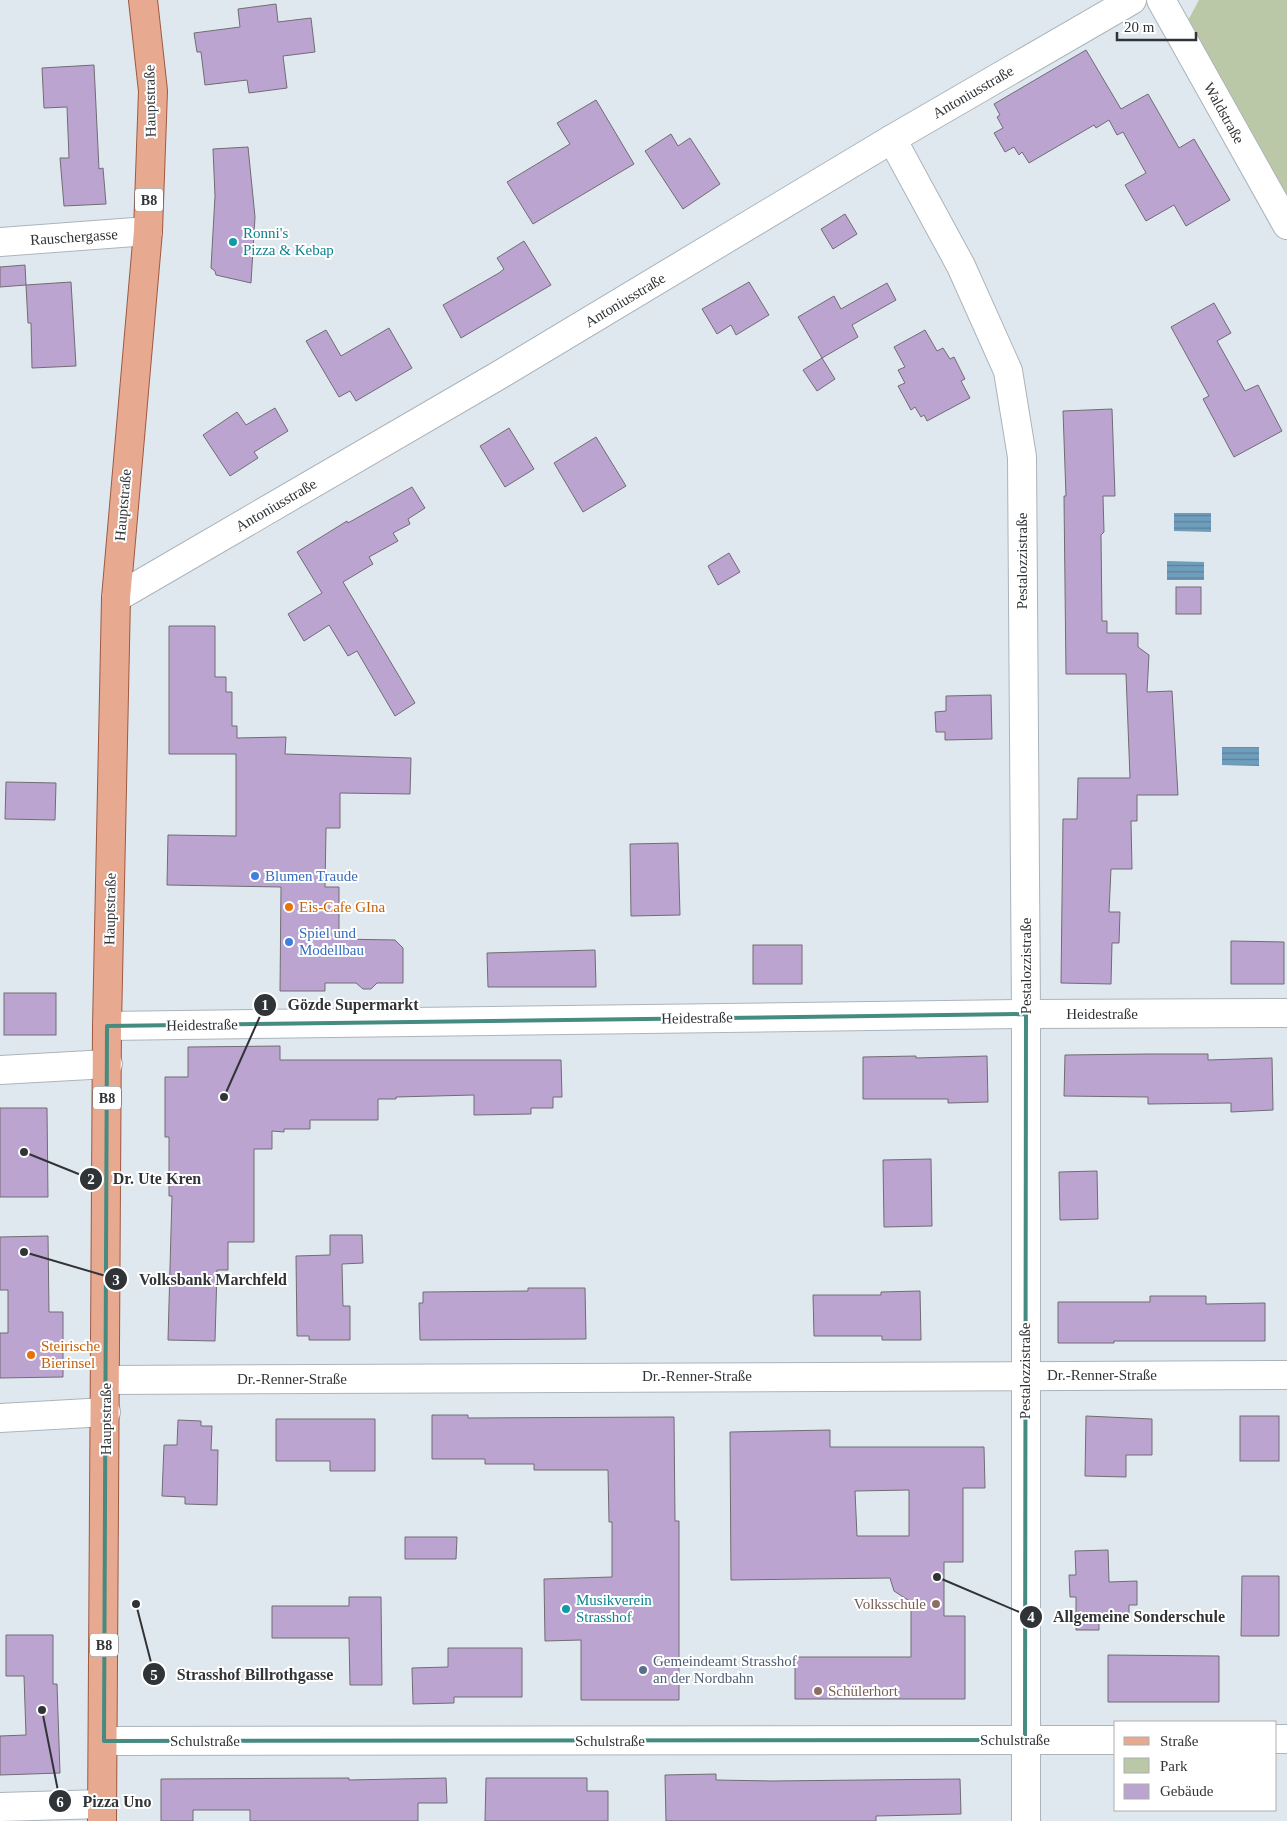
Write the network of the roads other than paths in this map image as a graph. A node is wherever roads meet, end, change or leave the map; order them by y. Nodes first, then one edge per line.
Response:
1 (143, 0) edge
2 (1132, 0) edge
3 (1161, 0) edge
4 (892, 138) junction
5 (1287, 226) edge
6 (148, 231) junction
7 (0, 242) edge
8 (116, 598) junction
9 (1287, 1013) edge
10 (1026, 1014) junction
11 (107, 1026) junction
12 (108, 1064) junction
13 (0, 1070) edge
14 (1025, 1375) junction
15 (1287, 1375) edge
16 (106, 1380) junction
17 (106, 1412) junction
18 (0, 1418) edge
19 (1025, 1740) junction
20 (1114, 1740) edge
21 (104, 1741) junction
22 (0, 1806) edge
23 (102, 1813) edge
24 (1026, 1821) edge

1 - 6 main road, Hauptstraße / B8
2 - 4 street, Antoniusstraße
3 - 5 street, Waldstraße
4 - 8 street, Antoniusstraße
4 - 10 street, Pestalozzistraße
6 - 7 street, Rauschergasse
6 - 8 main road, Hauptstraße / B8
8 - 11 main road, Hauptstraße / B8
9 - 10 street, Heidestraße
10 - 11 street, Heidestraße
10 - 14 street, Pestalozzistraße
11 - 12 main road, Hauptstraße / B8
12 - 13 street
12 - 16 main road, Hauptstraße / B8
14 - 15 street, Dr.-Renner-Straße
14 - 16 street, Dr.-Renner-Straße
14 - 19 street, Pestalozzistraße
16 - 17 main road, Hauptstraße / B8
17 - 18 street
17 - 21 main road, Hauptstraße / B8
19 - 20 street, Schulstraße
19 - 21 street, Schulstraße
19 - 24 street, Pestalozzistraße
21 - 23 main road, Hauptstraße / B8
22 - 23 street

